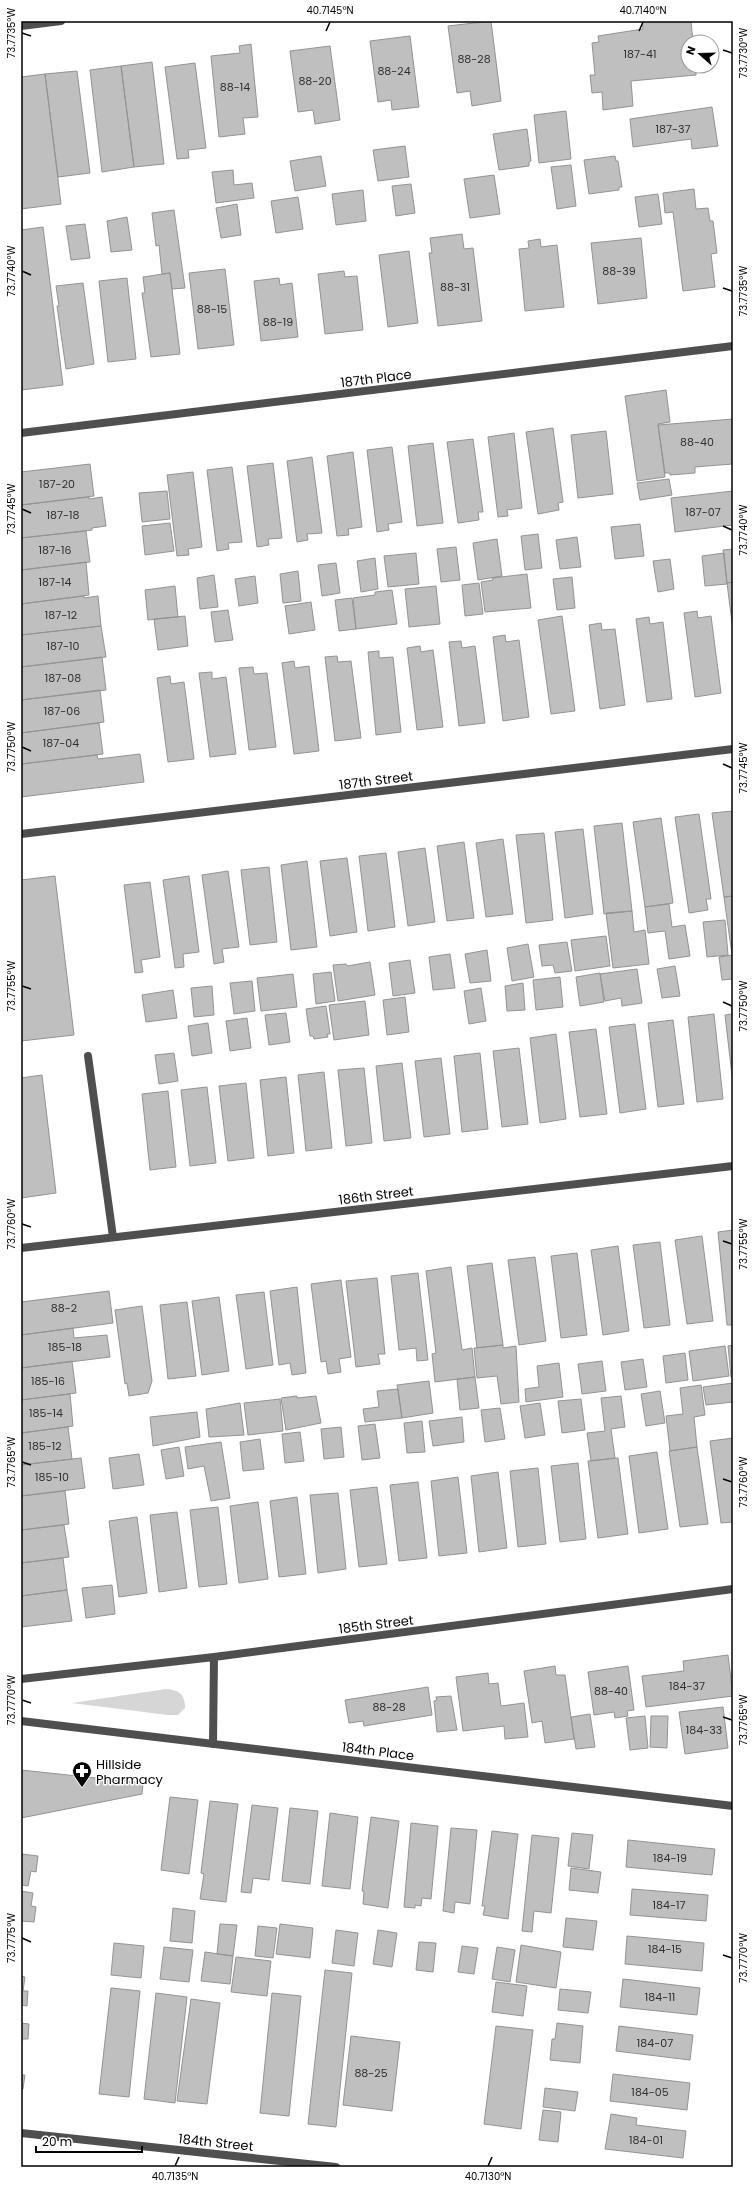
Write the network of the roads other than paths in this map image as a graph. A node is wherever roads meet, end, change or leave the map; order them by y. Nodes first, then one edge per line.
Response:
1 (61, 21) edge
2 (21, 26) edge
3 (733, 346) edge
4 (21, 433) edge
5 (733, 749) edge
6 (21, 834) edge
7 (88, 1056) dead end
8 (733, 1166) edge
9 (113, 1237) junction
10 (21, 1248) edge
11 (733, 1589) edge
12 (214, 1657) junction
13 (21, 1679) edge
14 (21, 1721) edge
15 (213, 1744) junction
16 (733, 1806) edge
17 (21, 2133) edge
18 (336, 2167) edge

1 - 2 street
3 - 4 street, 187th Place
5 - 6 street, 187th Street
7 - 9 street
8 - 9 street, 186th Street
9 - 10 street, 186th Street
11 - 12 street, 185th Street
12 - 13 street, 185th Street
12 - 15 street
14 - 15 street, 184th Place
15 - 16 street, 184th Place
17 - 18 street, 184th Street

